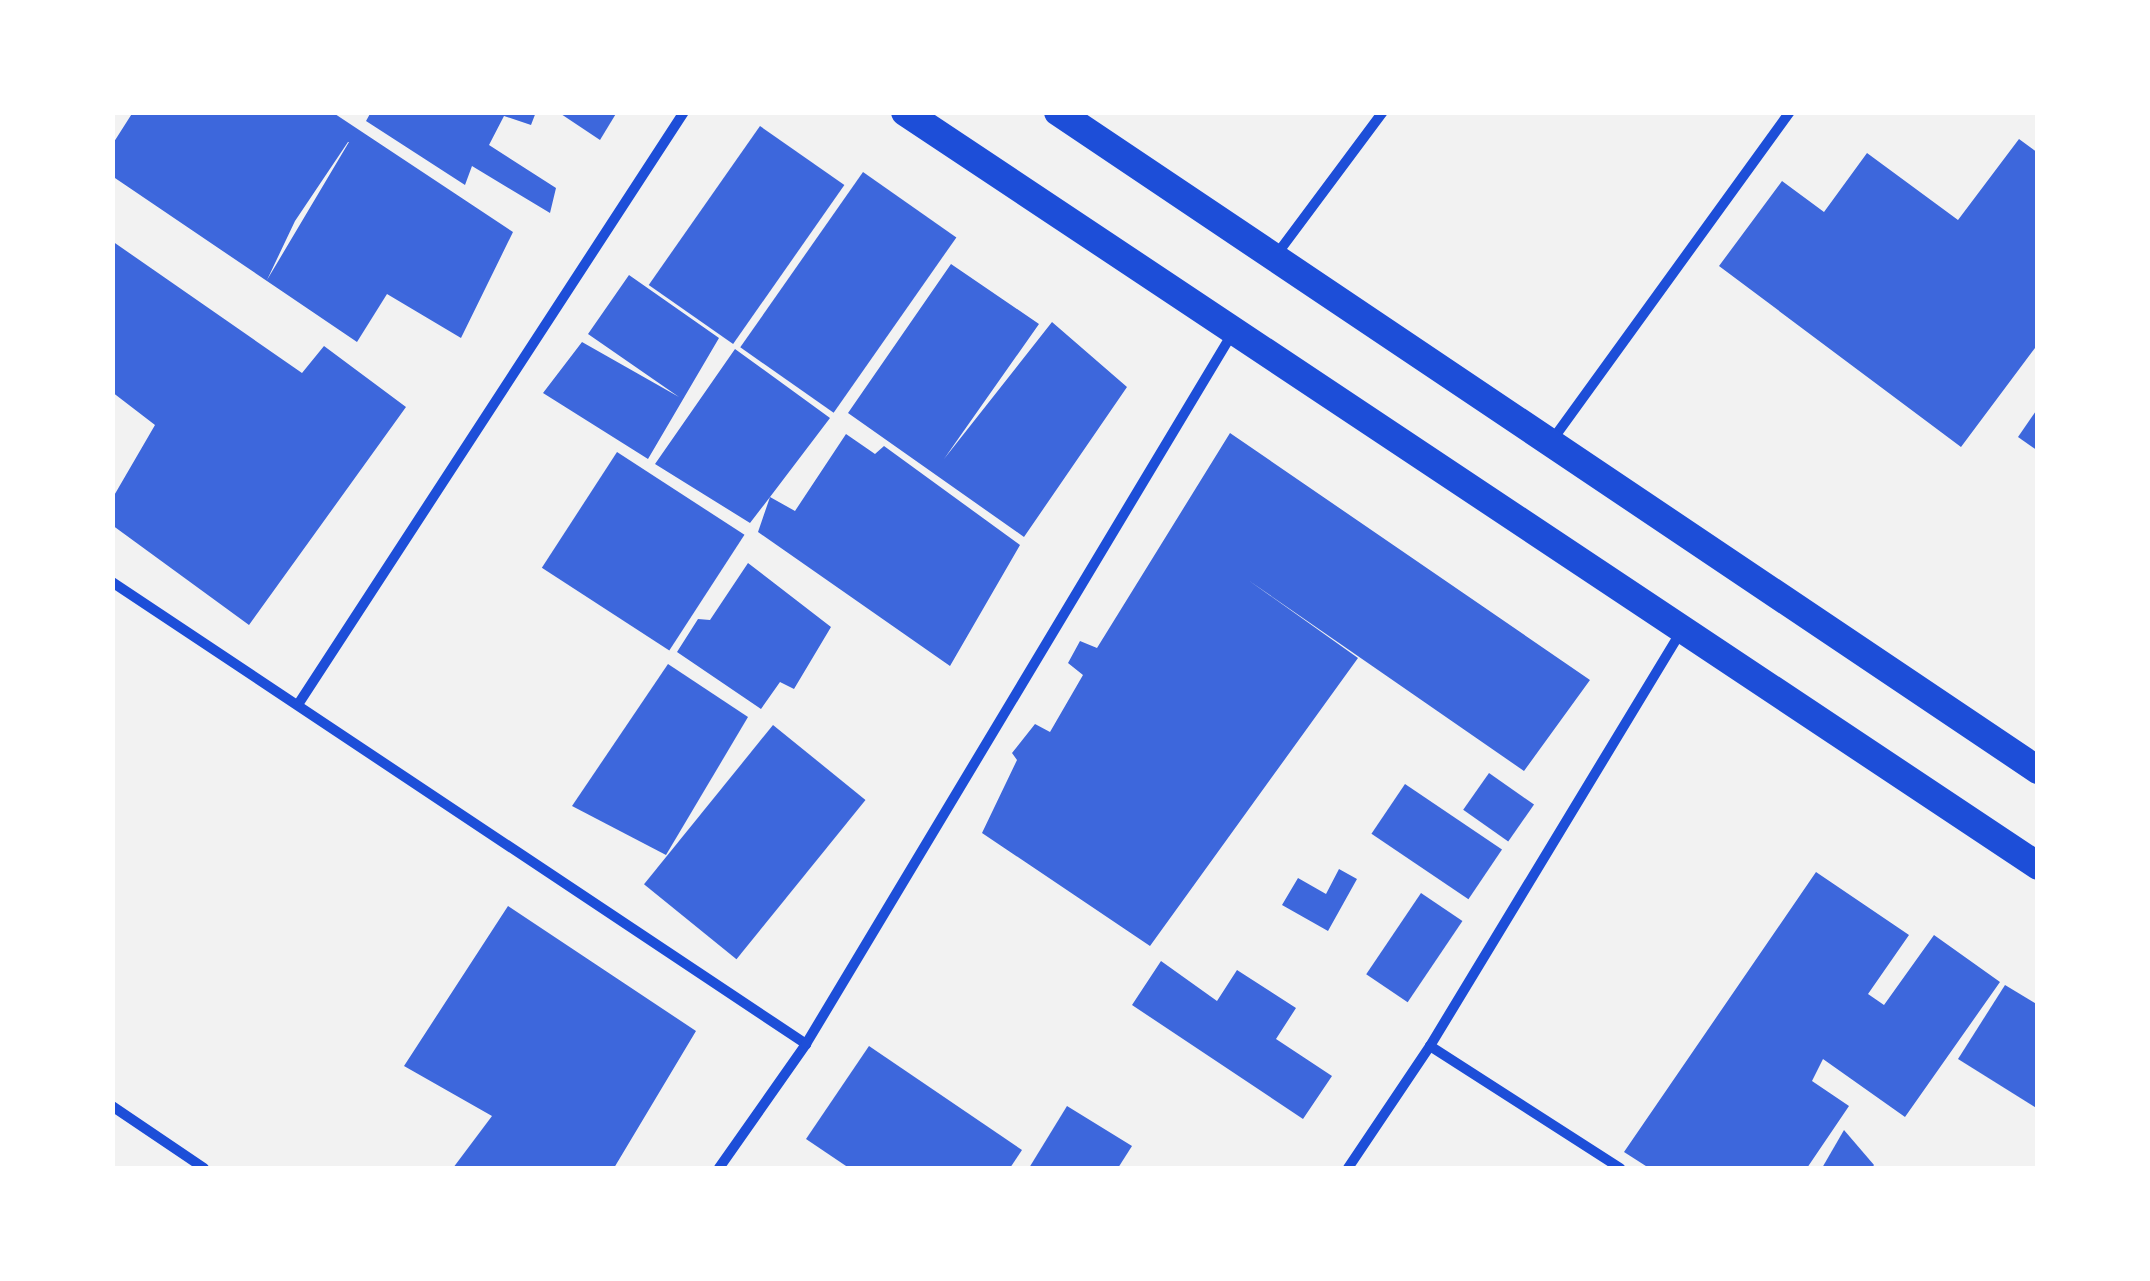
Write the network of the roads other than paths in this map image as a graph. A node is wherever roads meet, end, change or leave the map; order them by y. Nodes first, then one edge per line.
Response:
1 (684, 112) edge
2 (906, 112) edge
3 (1058, 112) edge
4 (1383, 112) edge
5 (1790, 112) edge
6 (1273, 259) junction
7 (1232, 333) junction
8 (1548, 446) junction
9 (112, 582) edge
10 (1684, 627) junction
11 (299, 703) junction
12 (2038, 770) edge
13 (2038, 866) edge
14 (806, 1044) junction
15 (1430, 1046) junction
16 (112, 1106) edge
17 (204, 1168) edge
18 (720, 1168) edge
19 (1348, 1168) edge
20 (1620, 1168) edge

1 - 11 street
2 - 7 highway
3 - 6 highway
4 - 6 street
5 - 8 street
6 - 8 highway
7 - 10 highway
7 - 14 street
8 - 12 highway
9 - 11 street
10 - 13 highway
10 - 15 street
11 - 14 street
14 - 18 street
15 - 19 street
15 - 20 street
16 - 17 street

